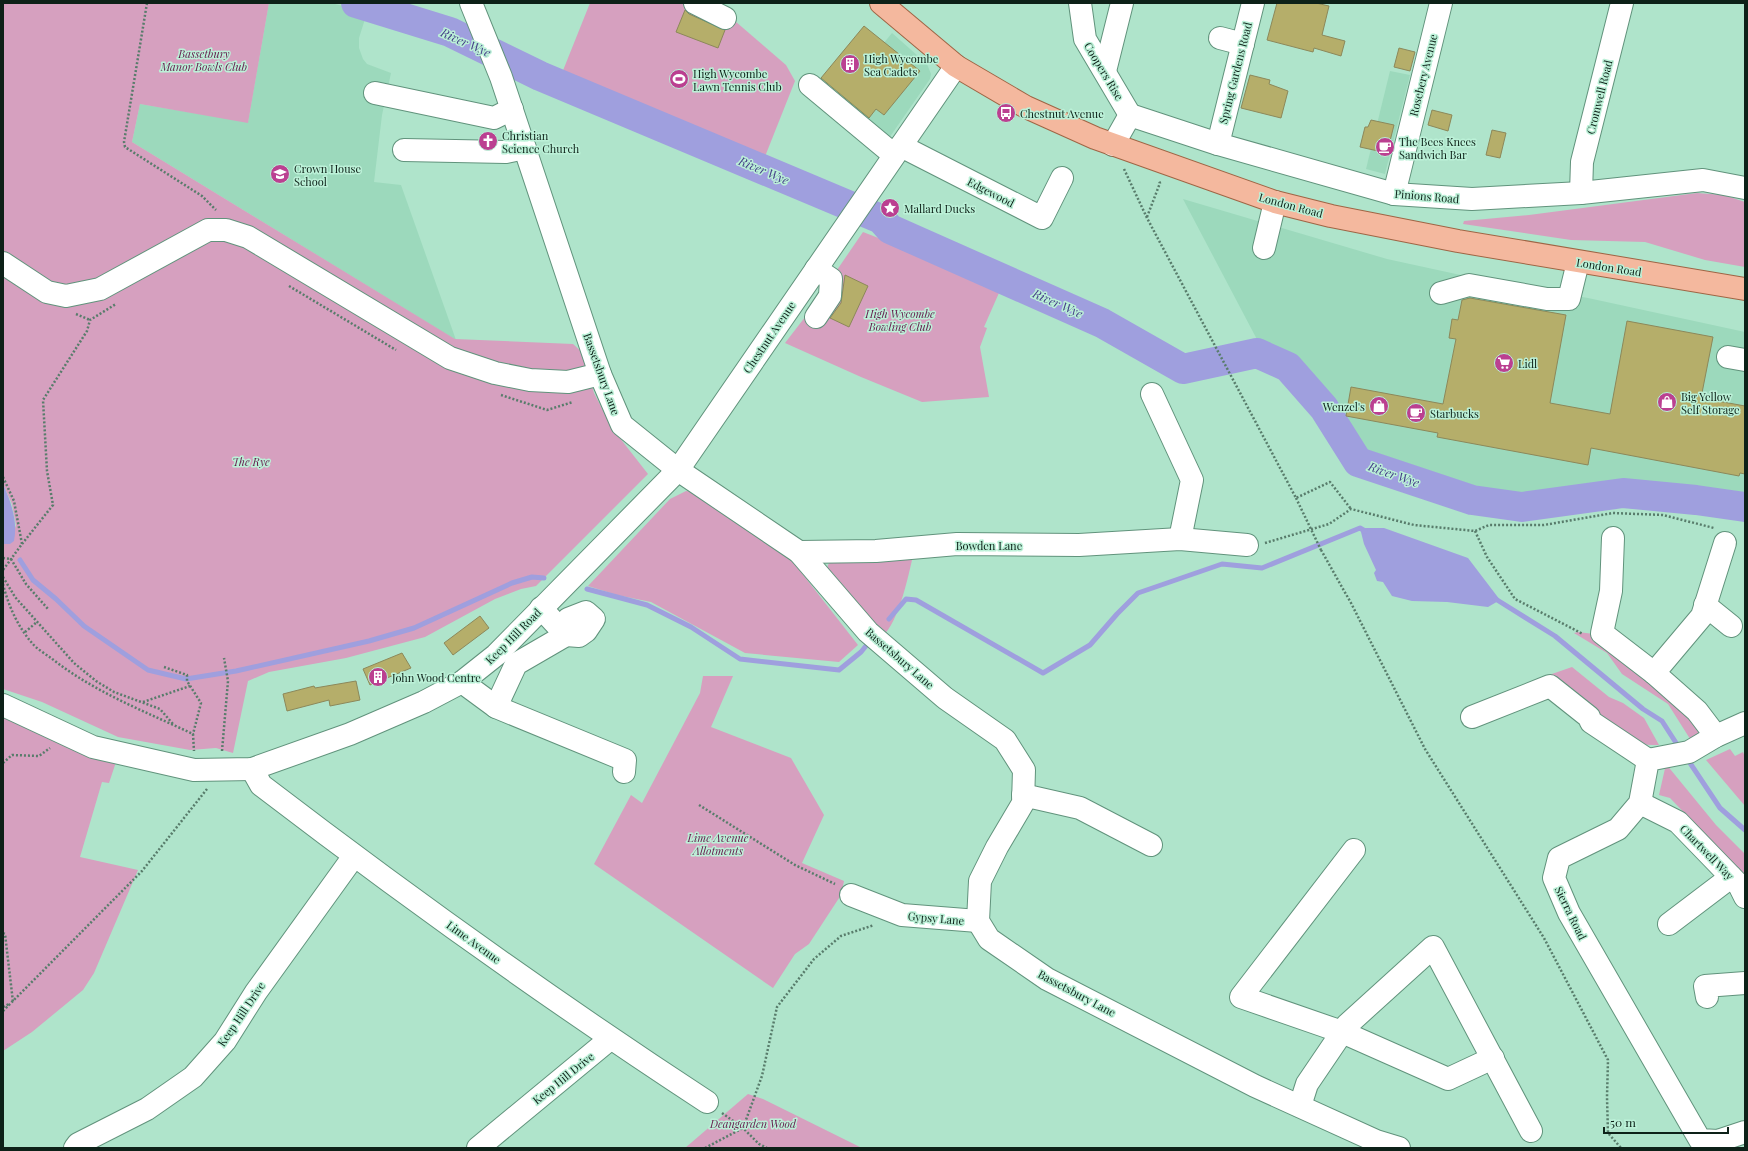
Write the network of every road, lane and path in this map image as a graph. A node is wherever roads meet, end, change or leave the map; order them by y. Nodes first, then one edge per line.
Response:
1 (147, 3) edge
2 (471, 3) edge
3 (695, 3) edge
4 (881, 3) edge
5 (1080, 3) edge
6 (1122, 3) edge
7 (1253, 3) edge
8 (1441, 3) edge
9 (1622, 3) edge
10 (725, 18) dead end
11 (1220, 38) dead end
12 (1243, 44) junction
13 (956, 66) junction
14 (1105, 71) junction
15 (810, 85) dead end
16 (375, 94) dead end
17 (512, 109) junction
18 (1130, 115) junction
19 (1218, 144) junction
20 (1113, 145) junction
21 (525, 148) junction
22 (404, 150) dead end
23 (897, 151) junction
24 (1156, 160) junction
25 (1062, 178) dead end
26 (1745, 188) edge
27 (1581, 192) junction
28 (1394, 194) junction
29 (1275, 202) junction
30 (1147, 218) junction
31 (226, 230) junction
32 (1264, 248) dead end
33 (1578, 262) junction
34 (3, 263) edge
35 (816, 269) junction
36 (1745, 289) edge
37 (1441, 293) dead end
38 (816, 317) dead end
39 (87, 331) dead end
40 (600, 374) junction
41 (1152, 394) dead end
42 (678, 470) junction
43 (3, 477) edge
44 (1296, 498) junction
45 (1351, 509) junction
46 (1475, 531) junction
47 (1722, 537) joint
48 (1613, 538) dead end
49 (1180, 539) junction
50 (22, 544) junction
51 (1247, 546) joint
52 (799, 552) junction
53 (3, 558) edge
54 (11, 559) junction
55 (3, 570) edge
56 (3, 578) edge
57 (3, 584) edge
58 (1705, 606) junction
59 (541, 608) junction
60 (48, 609) dead end
61 (36, 622) junction
62 (1731, 626) dead end
63 (25, 632) junction
64 (1602, 633) junction
65 (224, 658) dead end
66 (164, 666) dead end
67 (1654, 673) junction
68 (462, 682) junction
69 (190, 686) junction
70 (143, 702) junction
71 (3, 705) edge
72 (496, 707) junction
73 (1472, 717) dead end
74 (1745, 723) edge
75 (175, 726) junction
76 (60, 732) junction
77 (192, 734) junction
78 (1716, 736) junction
79 (223, 740) dead end
80 (1655, 758) junction
81 (3, 763) edge
82 (215, 769) junction
83 (252, 769) junction
84 (194, 770) junction
85 (624, 772) dead end
86 (1023, 795) junction
87 (1640, 803) junction
88 (699, 805) dead end
89 (1151, 845) dead end
90 (1354, 850) dead end
91 (354, 856) junction
92 (1731, 877) junction
93 (851, 895) joint
94 (1745, 897) edge
95 (978, 921) junction
96 (875, 924) dead end
97 (1669, 924) dead end
98 (3, 933) edge
99 (1745, 982) edge
100 (1707, 997) dead end
101 (13, 1002) junction
102 (3, 1007) edge
103 (3, 1011) edge
104 (1342, 1032) junction
105 (610, 1039) junction
106 (1493, 1058) junction
107 (707, 1102) joint
108 (1300, 1106) junction
109 (743, 1128) junction
110 (1531, 1131) dead end
111 (1745, 1132) edge
112 (75, 1148) edge
113 (478, 1148) edge
114 (705, 1148) edge
115 (767, 1148) edge
116 (1399, 1148) edge
117 (1621, 1148) edge

1 - 31 path
2 - 17 street, Bassetsbury Lane
3 - 10 street
4 - 13 main road, London Road
5 - 14 street, Coopers Rise
6 - 14 street
7 - 12 street, Spring Gardens Road
8 - 28 street, Rosebery Avenue
9 - 27 street, Cromwell Road
11 - 12 street
12 - 19 street, Spring Gardens Road
13 - 20 main road, London Road
13 - 23 street, Chestnut Avenue
14 - 18 street, Coopers Rise
15 - 23 street
16 - 17 street
17 - 21 street, Bassetsbury Lane
18 - 19 street, Pinions Road
18 - 20 street
19 - 28 street, Pinions Road
20 - 24 main road, London Road
20 - 30 path
21 - 22 street
21 - 40 street, Bassetsbury Lane
23 - 25 street, Edgewood
23 - 35 street, Chestnut Avenue
24 - 29 main road, London Road
24 - 30 path
26 - 27 street, Pinions Road
27 - 28 street, Pinions Road
29 - 32 street
29 - 33 main road, London Road
30 - 44 path
31 - 34 street
31 - 40 street
33 - 36 main road, London Road
33 - 37 street
35 - 38 street
35 - 42 street, Chestnut Avenue
39 - 50 path
40 - 42 street, Bassetsbury Lane
41 - 49 street
42 - 52 street, Bassetsbury Lane
42 - 59 street, Keep Hill Road
43 - 50 path
44 - 45 path
44 - 117 path, bridge
45 - 46 path
45 - 51 path
46 - 47 path
46 - 64 path
47 - 58 street
48 - 64 street
49 - 51 street, Bowden Lane
49 - 52 street, Bowden Lane
50 - 54 path
52 - 86 street, Bassetsbury Lane
53 - 54 path
54 - 55 path
54 - 60 path
56 - 61 path
57 - 63 path
58 - 62 street
58 - 67 street
59 - 68 street, Keep Hill Road
59 - 72 street
61 - 63 path
61 - 70 path
63 - 75 path
64 - 67 street
65 - 79 path
66 - 69 path
67 - 78 street
68 - 72 street
68 - 83 street, Keep Hill Road
69 - 70 path
69 - 77 path
70 - 75 path
71 - 76 street, Keep Hill Road
72 - 85 street
73 - 80 street
74 - 78 street
75 - 77 path
76 - 81 path
76 - 84 street, Keep Hill Road
77 - 84 path
78 - 80 street
80 - 87 street, Sierra Road
82 - 83 street, Keep Hill Road
82 - 84 street, Keep Hill Road
82 - 101 path
83 - 91 street, Lime Avenue
86 - 89 street
86 - 95 street, Bassetsbury Lane
87 - 92 street, Chartwell Way
87 - 111 street, Sierra Road
88 - 93 path
90 - 104 street
91 - 105 street, Lime Avenue
91 - 112 street, Keep Hill Drive
92 - 94 street, Chartwell Way
92 - 97 street
93 - 95 street, Gypsy Lane
95 - 108 street, Bassetsbury Lane
96 - 109 path
98 - 101 path
99 - 100 street
101 - 102 path
101 - 103 path
104 - 106 street
104 - 106 street
104 - 108 street
105 - 107 street, Lime Avenue
105 - 113 street, Keep Hill Drive
106 - 110 street
107 - 109 path
108 - 116 street, Bassetsbury Lane
109 - 114 path
109 - 115 path

